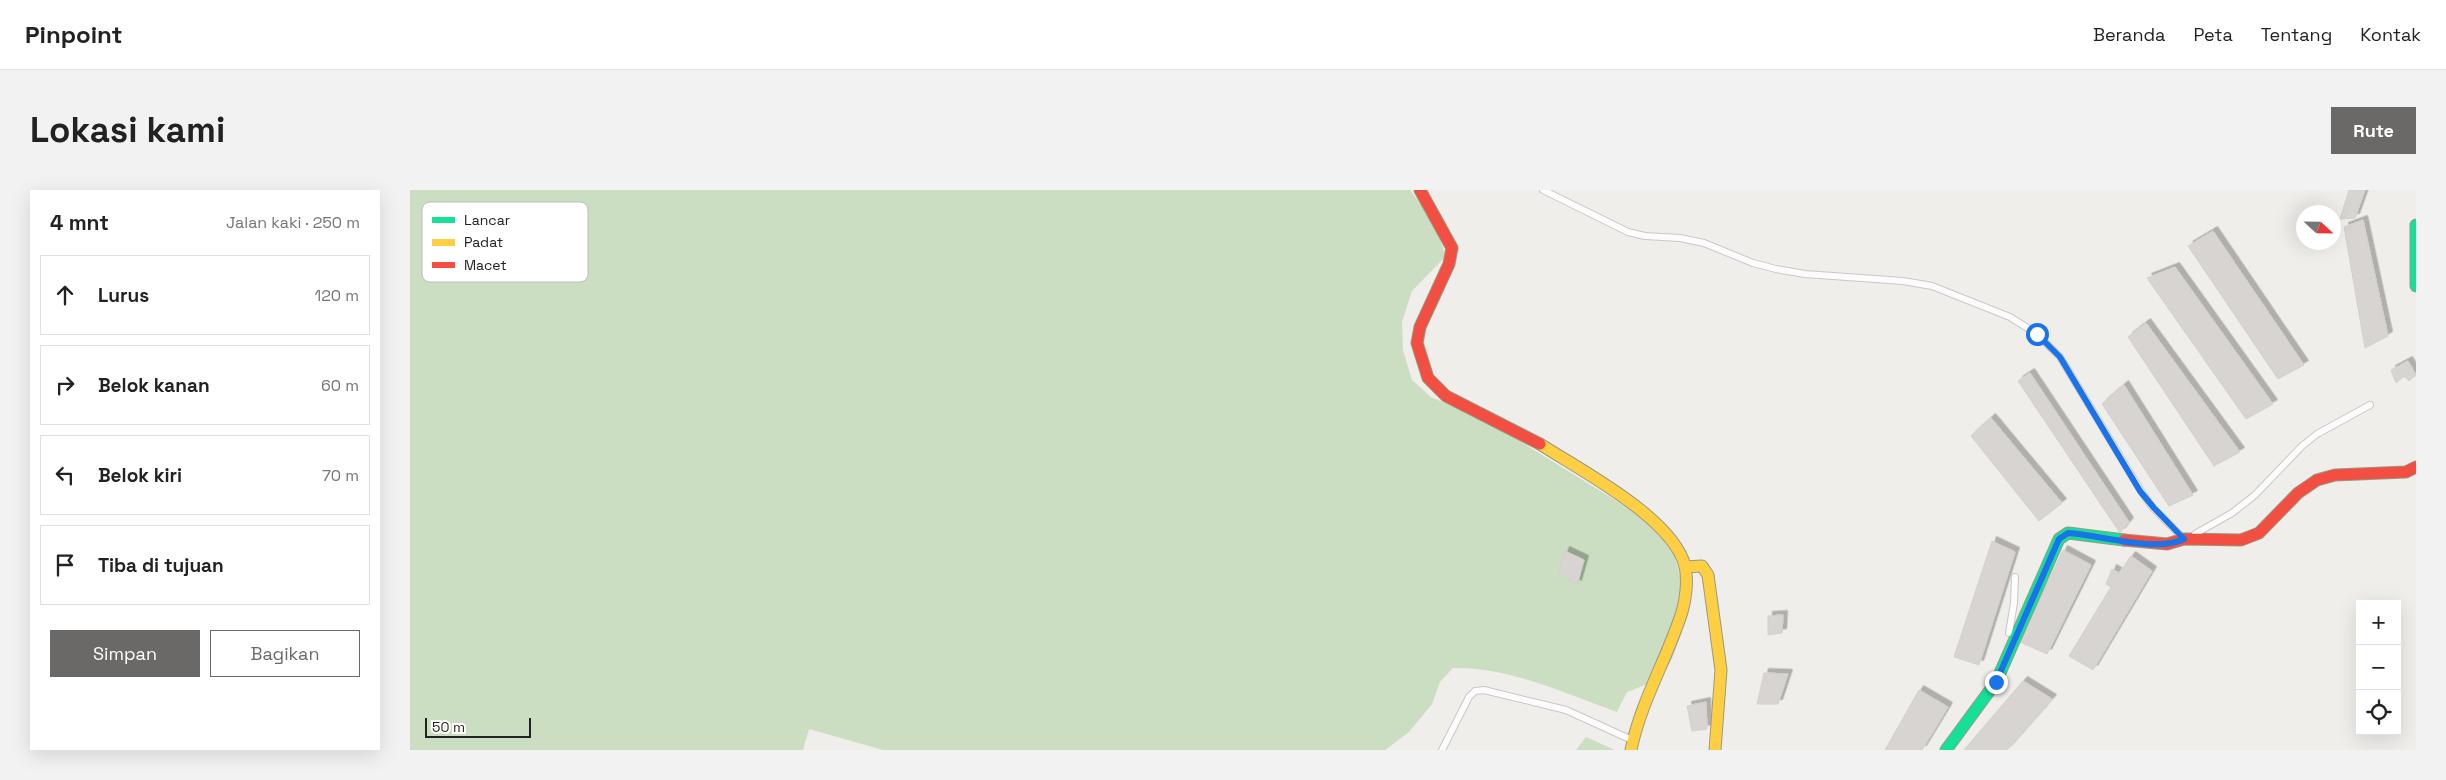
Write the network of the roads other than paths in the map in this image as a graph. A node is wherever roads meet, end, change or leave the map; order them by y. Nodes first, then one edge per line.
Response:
1 (1420, 190) edge
2 (1543, 190) edge
3 (2416, 225) edge
4 (2416, 286) edge
5 (2370, 406) dead end
6 (2416, 467) edge
7 (2184, 539) junction
8 (1685, 567) junction
9 (2015, 577) dead end
10 (1996, 682) junction
11 (1632, 745) edge
12 (1442, 750) edge
13 (1715, 750) edge
14 (1946, 750) edge

1 - 8 street
2 - 7 lane
3 - 4 street
5 - 7 lane
6 - 7 street
7 - 10 street
8 - 11 street
8 - 13 street
9 - 10 lane
10 - 14 street
11 - 12 lane

